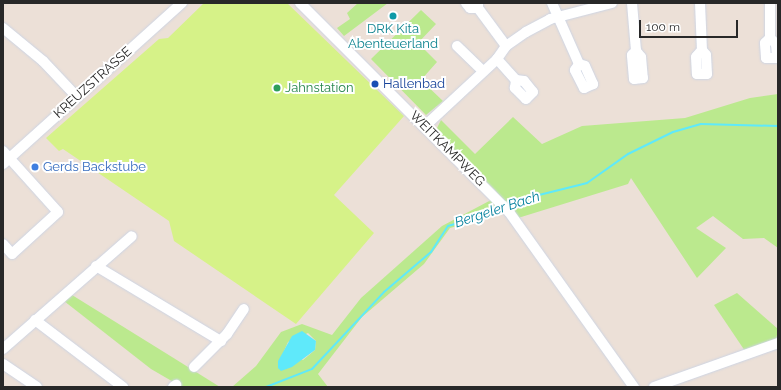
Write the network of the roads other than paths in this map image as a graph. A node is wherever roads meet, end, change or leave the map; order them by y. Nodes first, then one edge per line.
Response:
1 (182, 3) edge
2 (300, 3) edge
3 (466, 3) edge
4 (552, 3) edge
5 (612, 3) edge
6 (632, 3) edge
7 (700, 3) edge
8 (770, 3) edge
9 (478, 6) edge
10 (558, 18) junction
11 (3, 28) edge
12 (770, 38) dead end
13 (457, 46) dead end
14 (506, 46) junction
15 (702, 50) dead end
16 (636, 51) dead end
17 (497, 59) junction
18 (579, 64) dead end
19 (483, 71) junction
20 (516, 80) dead end
21 (77, 97) junction
22 (425, 126) junction
23 (5, 158) edge
24 (132, 236) dead end
25 (3, 244) edge
26 (96, 266) junction
27 (244, 309) dead end
28 (35, 320) junction
29 (221, 340) junction
30 (778, 343) edge
31 (3, 349) edge
32 (3, 364) edge
33 (194, 367) dead end
34 (37, 387) edge
35 (123, 387) edge
36 (634, 387) edge
37 (654, 387) edge

1 - 21 street, KREUZSTRASSE
2 - 22 street, WEITKAMPWEG
3 - 9 street
4 - 10 street
5 - 10 street
6 - 16 street
7 - 15 street
8 - 12 street
9 - 14 street
10 - 14 street
10 - 18 street
11 - 21 street
13 - 19 street
14 - 17 street
17 - 19 street
17 - 20 street
19 - 22 street
21 - 23 street, KREUZSTRASSE
22 - 36 street, WEITKAMPWEG
23 - 25 street
24 - 26 street
26 - 28 street
26 - 29 street
27 - 29 street
28 - 31 street
28 - 35 street
29 - 33 street
30 - 37 street
32 - 34 street

